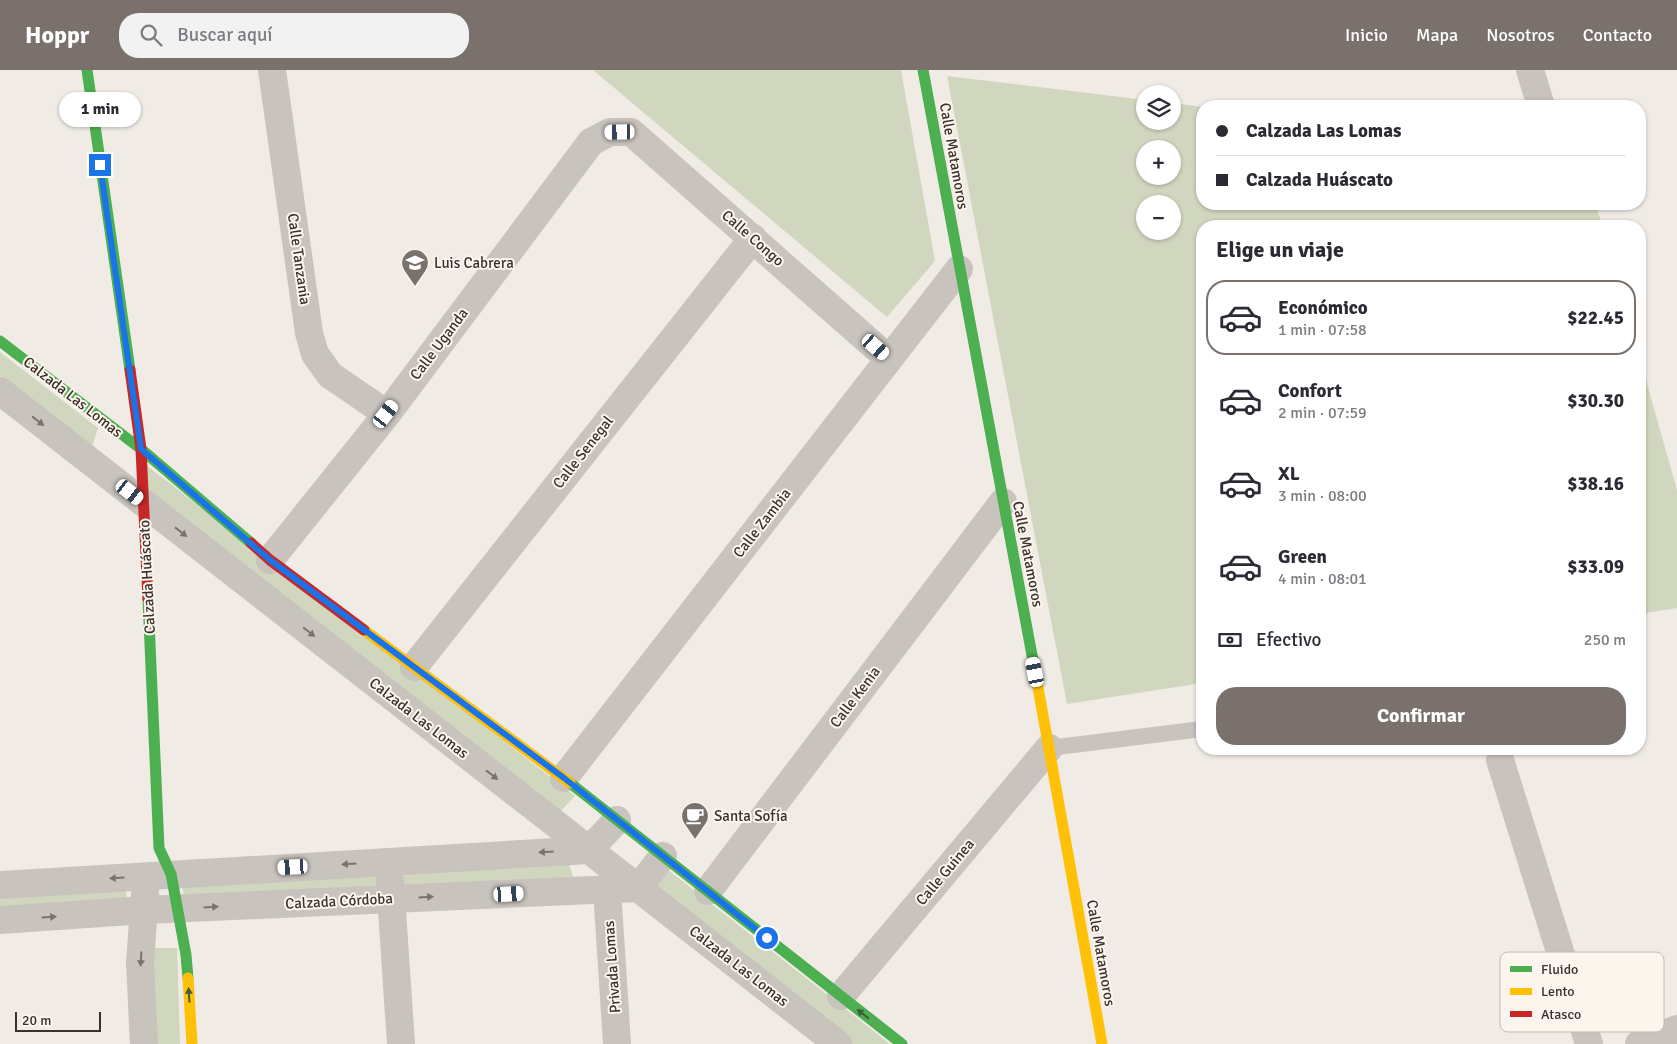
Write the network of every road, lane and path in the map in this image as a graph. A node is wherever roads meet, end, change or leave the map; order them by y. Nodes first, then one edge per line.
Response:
1 (87, 70) edge
2 (272, 70) edge
3 (923, 70) edge
4 (1530, 70) edge
5 (1539, 100) edge
6 (610, 132) joint
7 (753, 238) junction
8 (960, 269) junction
9 (0, 341) edge
10 (890, 359) junction
11 (0, 391) edge
12 (386, 414) junction
13 (141, 449) junction
14 (1003, 502) junction
15 (144, 504) junction
16 (270, 560) junction
17 (414, 667) junction
18 (1196, 730) edge
19 (1049, 748) junction
20 (1500, 760) dead end
21 (564, 778) junction
22 (617, 820) junction
23 (160, 848) joint
24 (589, 850) junction
25 (663, 856) junction
26 (388, 862) junction
27 (159, 875) junction
28 (0, 885) edge
29 (638, 888) junction
30 (607, 889) junction
31 (708, 891) junction
32 (391, 899) junction
33 (178, 909) junction
34 (145, 910) junction
35 (0, 920) edge
36 (1560, 952) edge
37 (841, 996) junction
38 (1585, 1032) edge
39 (144, 1044) edge
40 (192, 1044) edge
41 (401, 1044) edge
42 (617, 1044) edge
43 (838, 1044) edge
44 (902, 1044) edge
45 (1102, 1044) edge
46 (1589, 1044) edge

1 - 13 street, Calzada Huáscato
2 - 12 street, Calle Tanzania
3 - 8 street, Calle Matamoros
4 - 5 street
6 - 7 street, Calle Congo
6 - 12 street, Calle Uganda
7 - 10 street, Calle Congo
7 - 17 street, Calle Senegal
8 - 10 street, Calle Zambia
8 - 14 street, Calle Matamoros
9 - 13 street, Calzada Las Lomas
10 - 21 street, Calle Zambia
11 -> 15 street, Calzada Las Lomas
12 - 16 street, Calle Uganda
13 - 15 street, Calzada Huáscato
13 - 16 street, Calzada Las Lomas
14 - 19 street, Calle Matamoros
14 - 31 street, Calle Kenia
15 - 23 street, Calzada Huáscato
15 -> 24 street, Calzada Las Lomas
16 - 17 street, Calzada Las Lomas
17 - 21 street, Calzada Las Lomas
18 - 19 lane
19 - 37 street, Calle Guinea
19 - 45 street, Calle Matamoros
20 - 36 street
21 - 22 street, Calzada Las Lomas
22 - 24 street
22 - 25 street, Calzada Las Lomas
23 - 27 street, Calzada Huáscato
24 -> 26 street
24 - 29 street, Calzada Las Lomas
25 - 29 street
25 - 31 street, Calzada Las Lomas
26 -> 27 street
26 - 32 street
27 -> 28 street
27 - 33 street
27 - 34 street, Calzada Huáscato
29 - 30 street, Calzada Córdoba
29 - 43 street, Calzada Las Lomas
32 -> 30 street, Calzada Córdoba
30 - 42 street, Privada Lomas
31 - 37 street, Calzada Las Lomas
33 -> 32 street, Calzada Córdoba
32 - 41 street
33 - 34 street, Calzada Córdoba
40 -> 33 street
35 -> 34 street, Calzada Córdoba
34 -> 39 street, Calzada Huáscato
44 -> 37 street, Calzada Las Lomas
38 - 46 street

